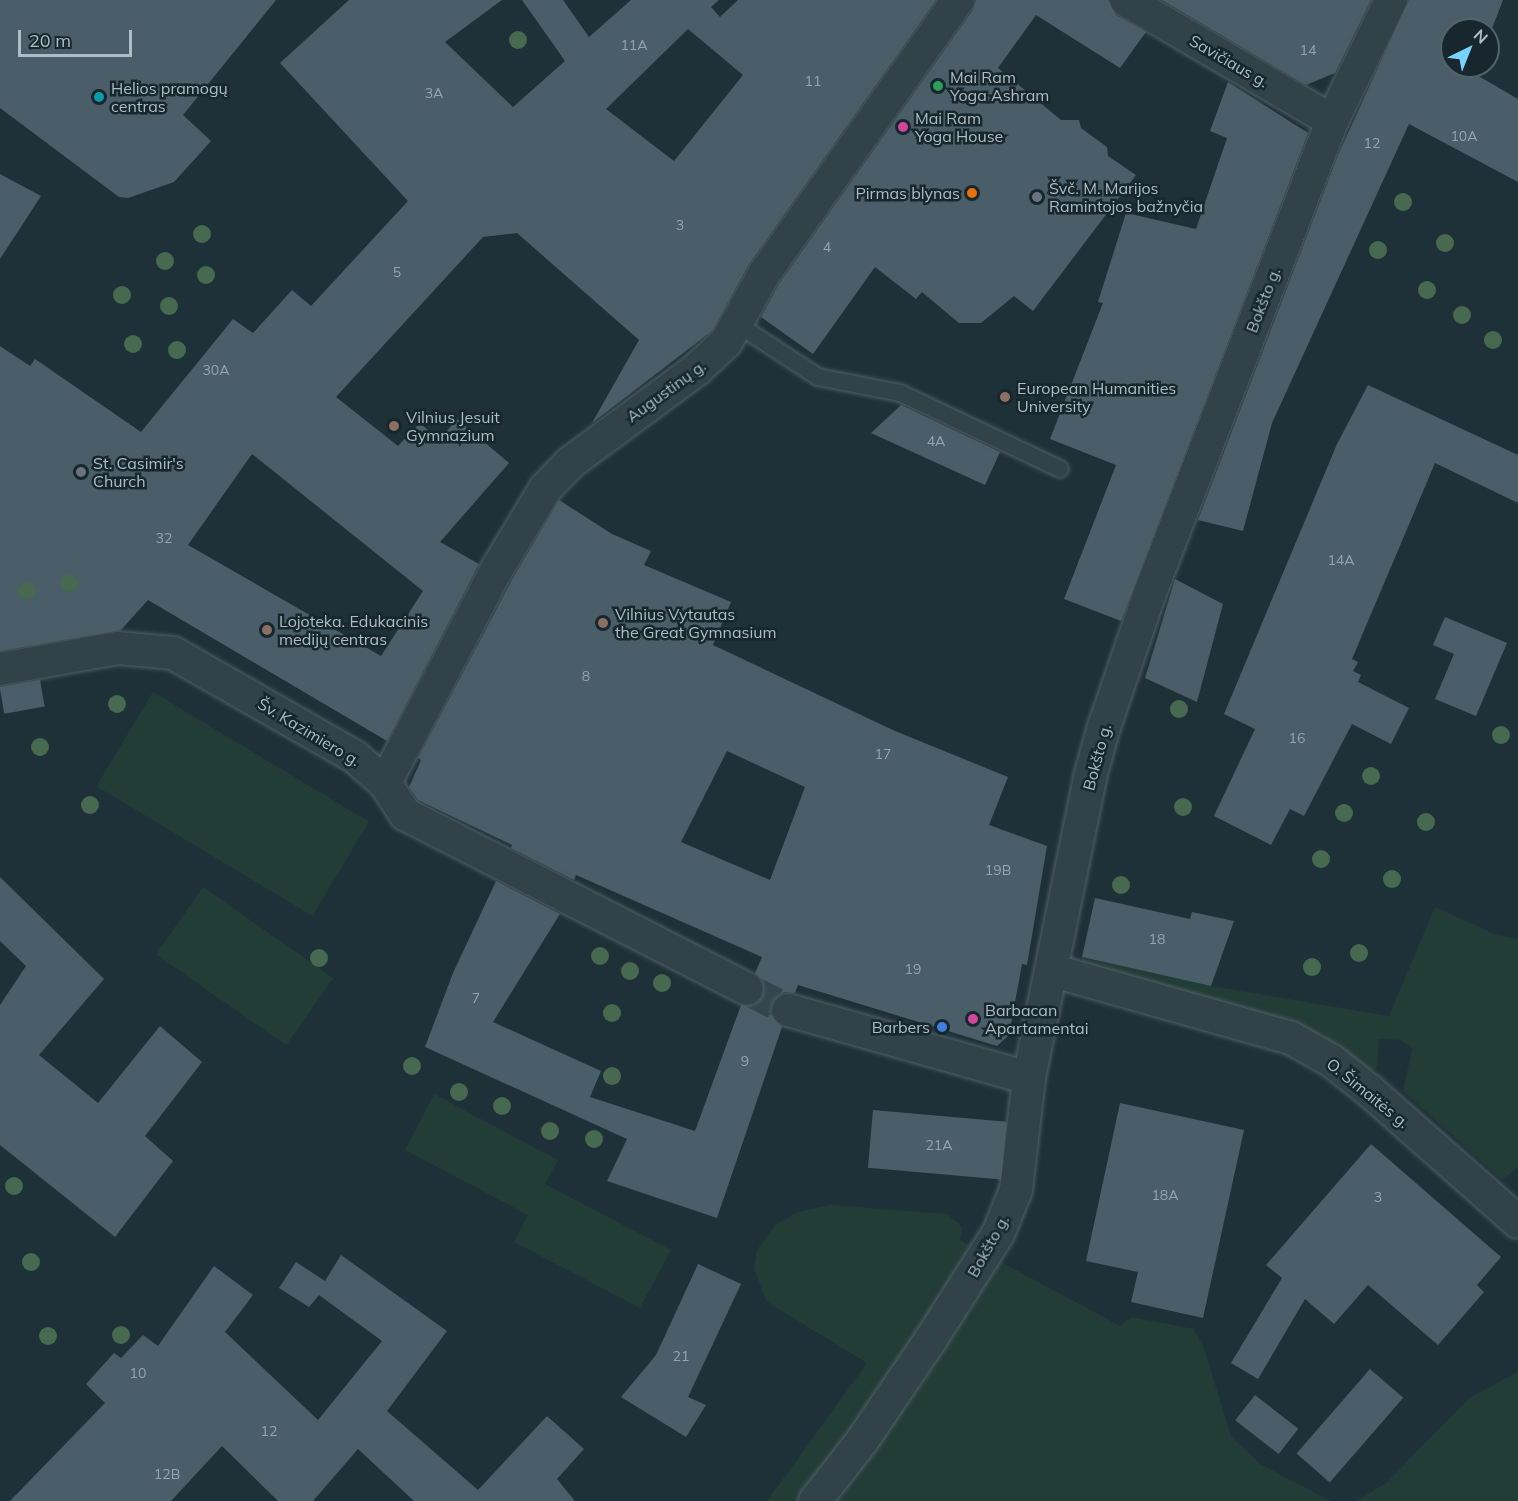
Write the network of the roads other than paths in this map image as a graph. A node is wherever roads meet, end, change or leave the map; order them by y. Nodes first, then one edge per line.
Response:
1 (958, 0) edge
2 (1126, 0) edge
3 (1391, 0) edge
4 (1332, 121) junction
5 (737, 324) junction
6 (1060, 470) dead end
7 (0, 669) edge
8 (385, 783) junction
9 (1054, 971) junction
10 (747, 989) tunnel mouth
11 (788, 1010) tunnel mouth
12 (1029, 1078) junction
13 (1518, 1222) edge
14 (815, 1501) edge

1 - 5 street, Augustinų g.
2 - 4 street, Savičiaus g.
3 - 4 street, Bokšto g.
4 - 9 street, Bokšto g.
5 - 6 lane
5 - 8 street, Augustinų g.
7 - 8 street, Šv. Kazimiero g.
8 - 10 street, Šv. Kazimiero g.
9 - 12 street, Bokšto g.
9 - 13 street, O. Šimaitės g.
11 - 12 street
12 - 14 street, Bokšto g.

